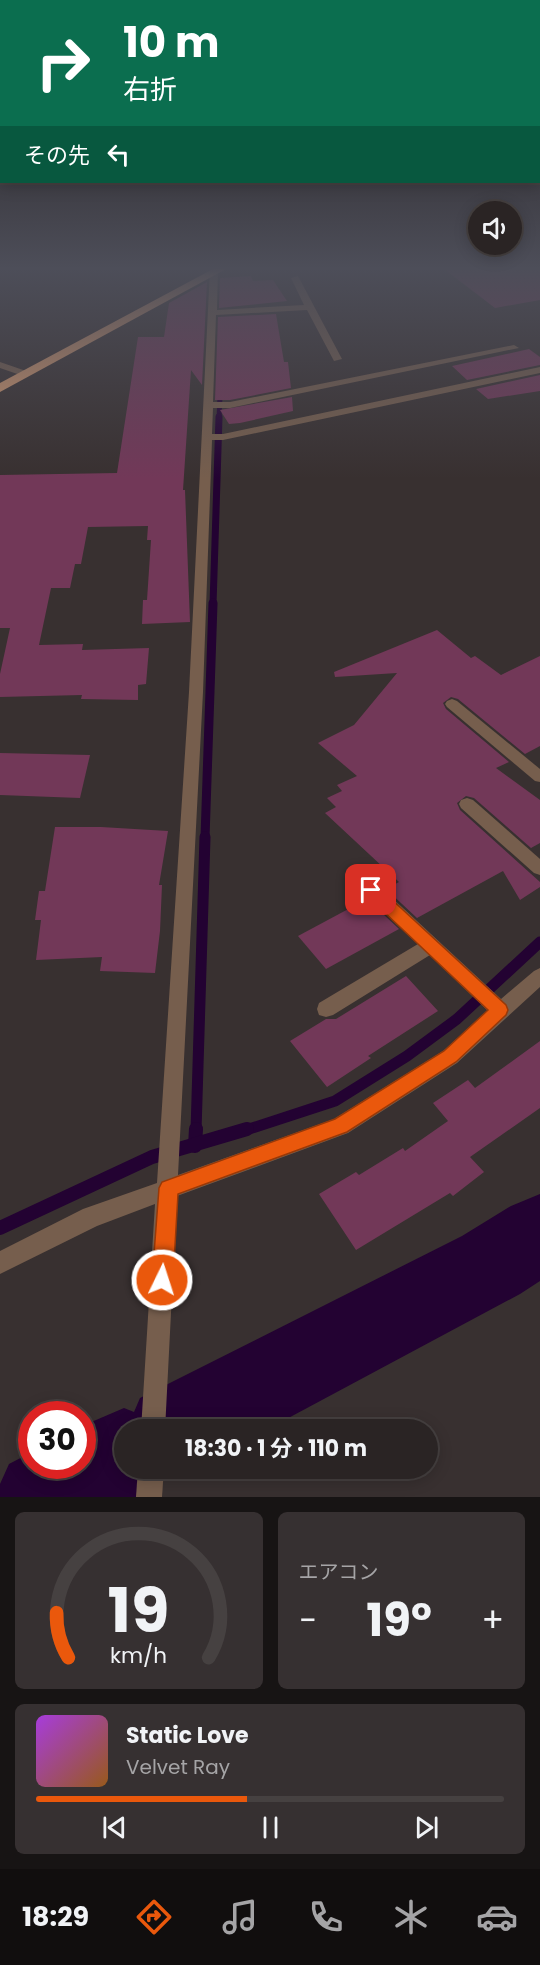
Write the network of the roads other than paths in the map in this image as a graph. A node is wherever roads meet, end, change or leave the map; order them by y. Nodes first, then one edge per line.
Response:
1 (90, 339) edge
2 (218, 339) edge
3 (326, 339) edge
4 (514, 348) dead end
5 (337, 359) dead end
6 (0, 365) edge
7 (540, 370) edge
8 (26, 374) junction
9 (0, 388) edge
10 (216, 405) junction
11 (215, 437) junction
12 (452, 704) dead end
13 (540, 777) edge
14 (466, 804) dead end
15 (540, 869) edge
16 (356, 875) dead end
17 (430, 945) junction
18 (540, 976) edge
19 (488, 999) junction
20 (326, 1009) dead end
21 (168, 1188) junction
22 (0, 1263) edge
23 (154, 1419) edge

1 - 8 highway
2 - 10 street
3 - 5 street
4 - 10 street
6 - 8 street
7 - 11 street
8 - 9 highway
10 - 11 street
11 - 21 street
12 - 13 street
14 - 15 street
16 - 17 street
17 - 19 street
17 - 20 street
18 - 19 street
19 - 21 street
21 - 22 street
21 - 23 street

